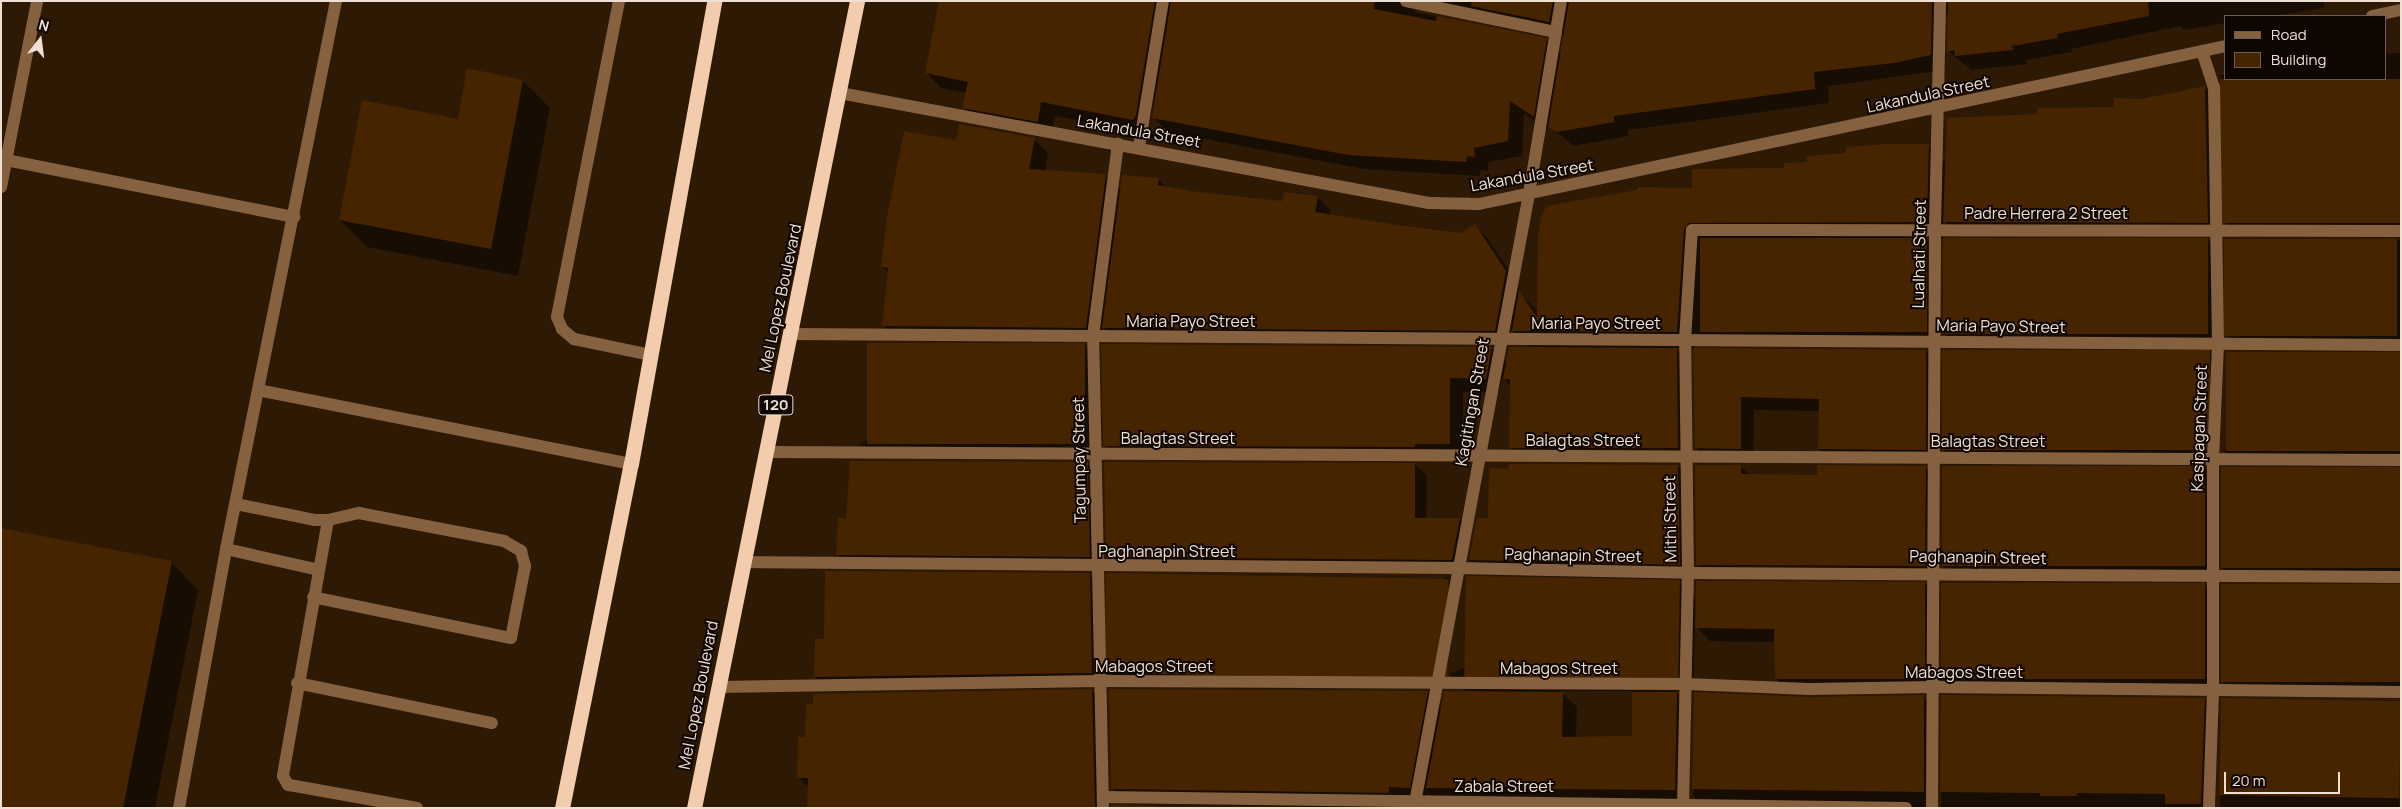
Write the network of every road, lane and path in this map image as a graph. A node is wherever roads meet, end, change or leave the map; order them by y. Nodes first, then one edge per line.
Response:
1 (36, 1) edge
2 (336, 1) edge
3 (619, 1) edge
4 (714, 1) edge
5 (857, 1) edge
6 (1163, 1) edge
7 (1406, 1) edge
8 (1562, 1) edge
9 (1940, 1) edge
10 (2401, 10) edge
11 (2377, 15) edge
12 (1556, 32) junction
13 (2224, 46) edge
14 (2202, 51) junction
15 (840, 93) junction
16 (1937, 109) junction
17 (1118, 144) junction
18 (1139, 147) junction
19 (6, 160) junction
20 (1, 187) edge
21 (1529, 194) junction
22 (294, 218) junction
23 (1935, 228) junction
24 (2217, 229) junction
25 (1692, 230) joint
26 (2401, 232) edge
27 (791, 334) junction
28 (1093, 336) junction
29 (1500, 339) junction
30 (1685, 340) junction
31 (1934, 341) junction
32 (2218, 345) junction
33 (2401, 345) edge
34 (651, 355) junction
35 (258, 390) junction
36 (766, 452) junction
37 (1096, 454) junction
38 (1479, 455) junction
39 (1685, 457) junction
40 (1934, 457) junction
41 (2212, 458) junction
42 (2401, 460) edge
43 (632, 464) junction
44 (236, 504) junction
45 (328, 520) junction
46 (226, 549) junction
47 (744, 562) junction
48 (1098, 567) junction
49 (1458, 568) junction
50 (319, 570) junction
51 (1934, 572) junction
52 (1688, 574) junction
53 (2401, 577) edge
54 (2214, 578) junction
55 (313, 597) junction
56 (1101, 681) junction
57 (297, 683) junction
58 (1437, 684) junction
59 (1686, 684) junction
60 (718, 687) junction
61 (1933, 687) junction
62 (2213, 692) junction
63 (2401, 692) edge
64 (492, 723) dead end
65 (1103, 803) edge
66 (1415, 805) edge
67 (1682, 805) edge
68 (179, 808) edge
69 (417, 808) edge
70 (562, 808) edge
71 (694, 808) edge
72 (1906, 808) edge
73 (1932, 808) edge
74 (2209, 808) edge

1 - 19 street
2 - 22 street
3 - 34 street
4 - 34 highway
5 - 15 highway, Mel Lopez Boulevard / 120
6 - 18 street
7 - 12 street
8 - 12 street, Kagitingan Street
9 - 16 street, Lualhati Street
10 - 11 street
12 - 21 street, Kagitingan Street
13 - 14 street, Lakandula Street
14 - 16 street, Lakandula Street
14 - 24 street, Kasipagan Street
15 - 17 street, Lakandula Street
15 - 27 highway, Mel Lopez Boulevard / 120
16 - 21 street, Lakandula Street
16 - 23 street, Lualhati Street
17 - 18 street, Lakandula Street
17 - 28 street, Tagumpay Street
18 - 21 street, Lakandula Street
19 - 20 street
19 - 22 street
21 - 29 street, Kagitingan Street
22 - 35 street
23 - 24 street, Padre Herrera 2 Street
23 - 25 street, Padre Herrera 2 Street
23 - 31 street, Lualhati Street
24 - 26 street, Padre Herrera 2 Street
24 - 32 street, Kasipagan Street
25 - 30 street, Mithi Street
27 - 28 street, Maria Payo Street
27 - 36 highway, Mel Lopez Boulevard / 120
28 - 29 street, Maria Payo Street
28 - 37 street, Tagumpay Street
29 - 30 street, Maria Payo Street
29 - 38 street, Kagitingan Street
30 - 31 street, Maria Payo Street
30 - 39 street, Mithi Street
31 - 32 street, Maria Payo Street
31 - 40 street, Lualhati Street
32 - 33 street, Maria Payo Street
32 - 41 street, Kasipagan Street
34 - 43 highway
35 - 43 street
35 - 44 street
36 - 37 street, Balagtas Street
36 - 47 highway, Mel Lopez Boulevard / 120
37 - 38 street, Balagtas Street
37 - 48 street, Tagumpay Street
38 - 39 street, Balagtas Street
38 - 49 street, Kagitingan Street
39 - 40 street, Balagtas Street
39 - 52 street, Mithi Street
40 - 41 street, Balagtas Street
40 - 51 street, Lualhati Street
41 - 42 street, Balagtas Street
41 - 54 street, Kasipagan Street
43 - 70 highway
44 - 45 street
44 - 46 street
45 - 50 street
45 - 55 street
46 - 50 street
46 - 68 street
47 - 48 street, Paghanapin Street
47 - 60 highway, Mel Lopez Boulevard / 120
48 - 49 street, Paghanapin Street
48 - 56 street, Tagumpay Street
49 - 52 street, Paghanapin Street
49 - 58 street, Kagitingan Street
50 - 55 street
51 - 52 street, Paghanapin Street
51 - 54 street, Paghanapin Street
51 - 61 street, Lualhati Street
52 - 59 street, Mithi Street
53 - 54 street, Paghanapin Street
54 - 62 street, Kasipagan Street
55 - 57 street
56 - 58 street, Mabagos Street
56 - 60 street, Mabagos Street
56 - 65 street, Tagumpay Street
57 - 64 street
57 - 69 street
58 - 59 street, Mabagos Street
58 - 66 street, Kagitingan Street
59 - 61 street, Mabagos Street
59 - 67 street, Mithi Street
60 - 71 highway, Mel Lopez Boulevard / 120
61 - 62 street, Mabagos Street
61 - 73 street, Lualhati Street
62 - 63 street, Mabagos Street
62 - 74 street, Kasipagan Street
65 - 66 street, Zabala Street
66 - 67 street, Zabala Street
67 - 72 street, Zabala Street

